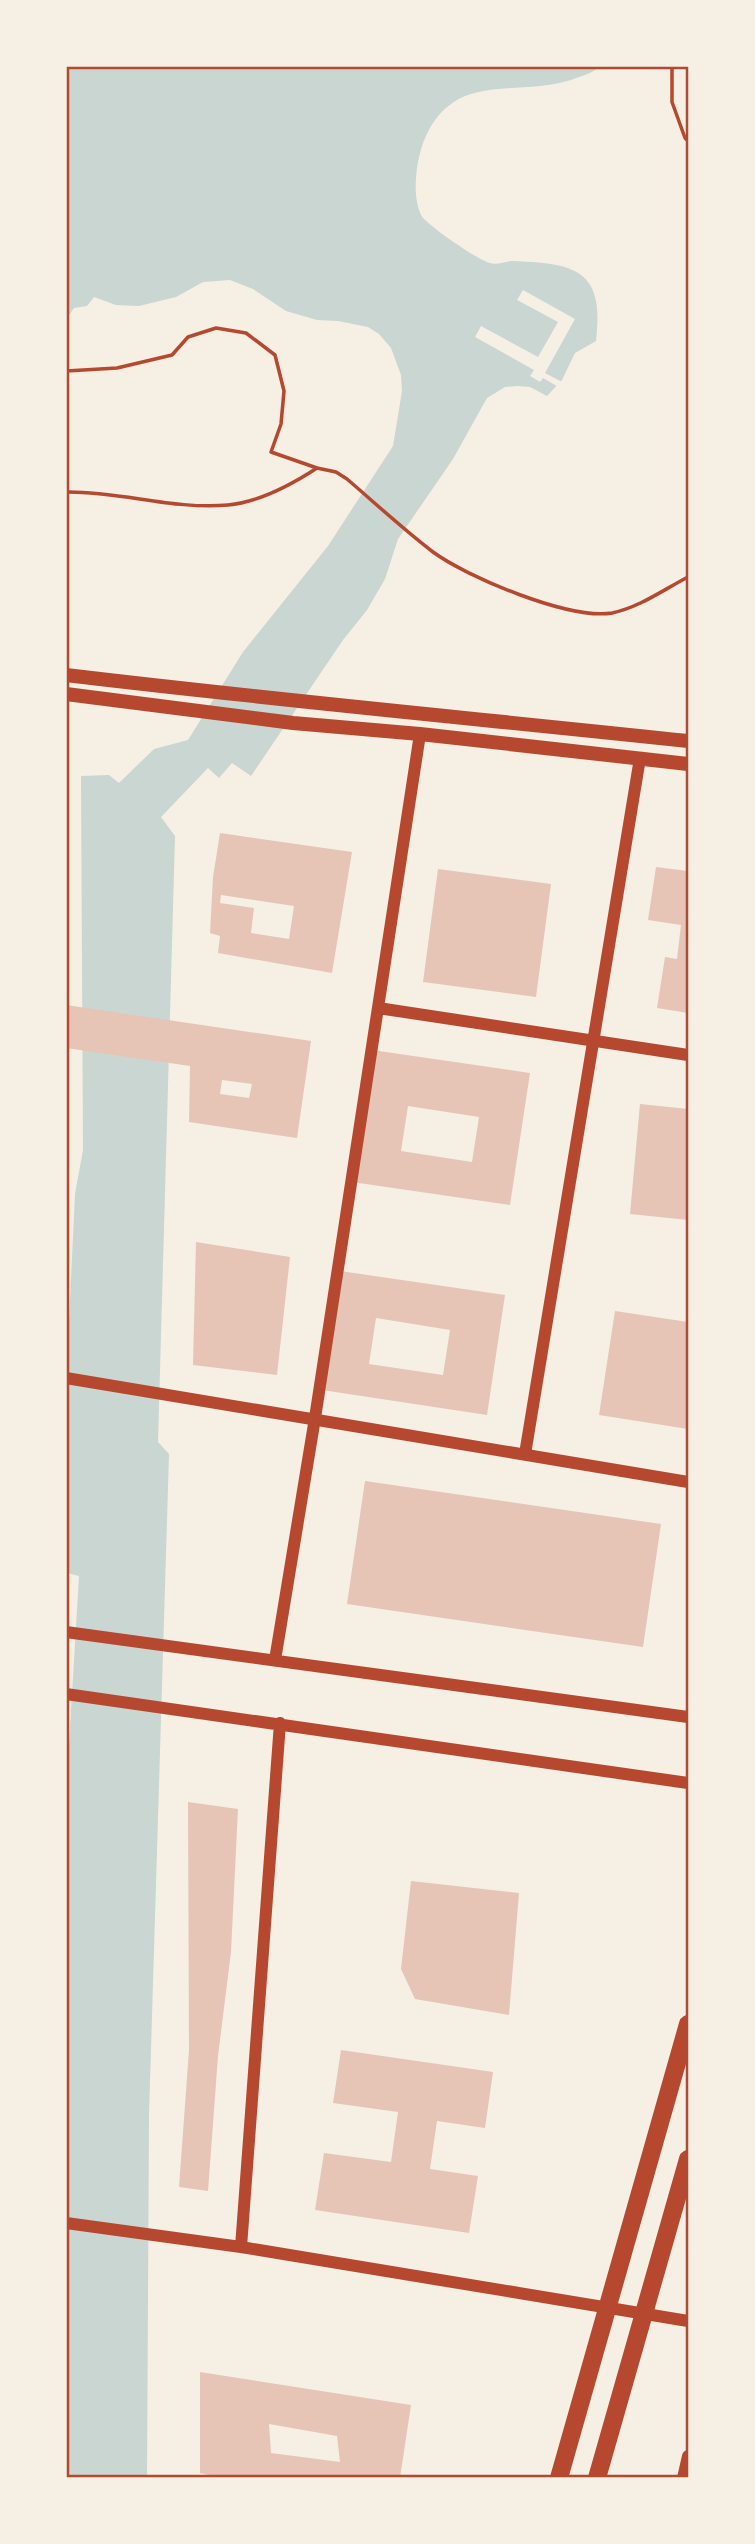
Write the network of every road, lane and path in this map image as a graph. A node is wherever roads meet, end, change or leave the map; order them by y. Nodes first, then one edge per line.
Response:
1 (672, 66) edge
2 (688, 141) edge
3 (66, 371) edge
4 (317, 468) junction
5 (66, 492) edge
6 (688, 577) edge
7 (66, 675) edge
8 (66, 694) edge
9 (420, 734) junction
10 (688, 741) edge
11 (640, 758) junction
12 (688, 764) edge
13 (378, 1008) junction
14 (593, 1040) junction
15 (688, 1055) edge
16 (66, 1378) edge
17 (315, 1418) junction
18 (525, 1454) junction
19 (688, 1482) edge
20 (66, 1632) edge
21 (275, 1660) junction
22 (66, 1694) edge
23 (688, 1717) edge
24 (280, 1723) junction
25 (688, 1783) edge
26 (688, 2024) edge
27 (688, 2159) edge
28 (66, 2223) edge
29 (241, 2247) junction
30 (607, 2307) junction
31 (643, 2314) junction
32 (688, 2321) edge
33 (688, 2456) edge
34 (559, 2477) edge
35 (597, 2477) edge
36 (683, 2477) edge

1 - 2 path
3 - 4 path
4 - 5 path
4 - 6 path
7 - 10 main road
8 - 9 main road
9 - 11 main road
9 - 13 street
11 - 12 main road
11 - 14 street
13 - 14 street
13 - 17 street
14 - 15 street
14 - 18 street
16 - 17 street
17 - 18 street
17 - 21 street
18 - 19 street
20 - 21 street
21 - 23 street
22 - 24 street
24 - 25 street
24 - 29 street
26 - 30 main road
27 - 31 main road
28 - 29 street
29 - 30 street
30 - 31 street
30 - 34 main road
31 - 32 street
31 - 35 main road
33 - 36 street

